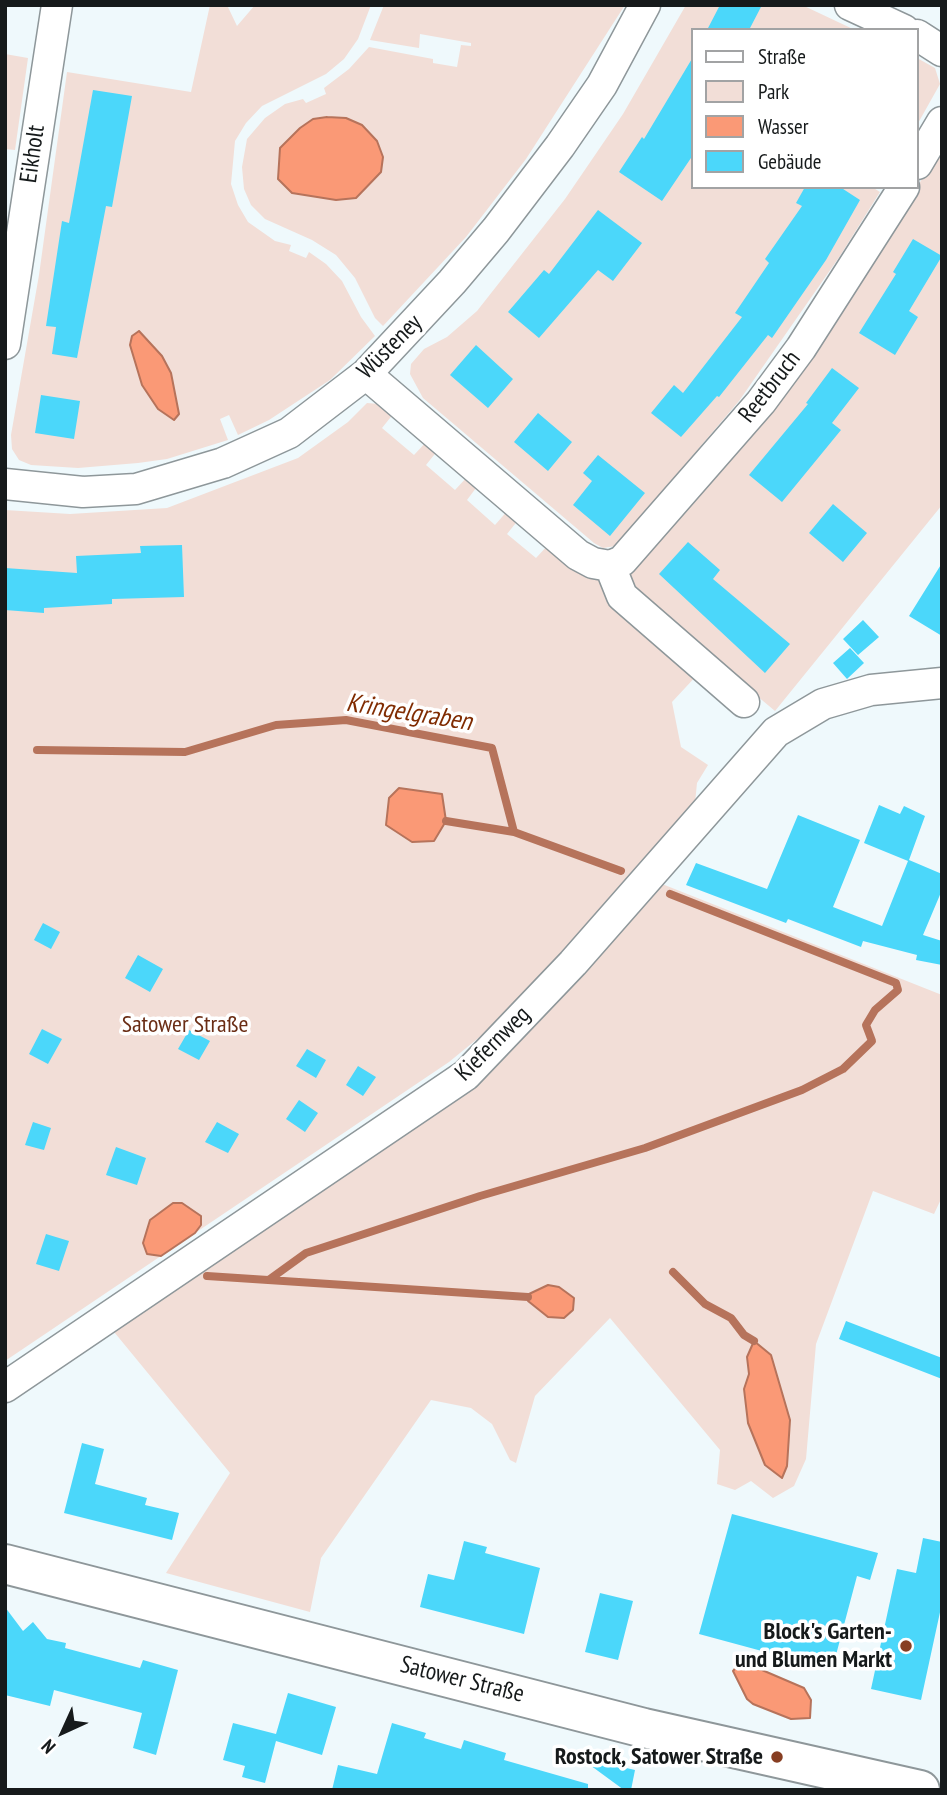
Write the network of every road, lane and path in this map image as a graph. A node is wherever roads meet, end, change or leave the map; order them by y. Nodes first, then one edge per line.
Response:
1 (57, 5) edge
2 (645, 5) edge
3 (850, 5) edge
4 (900, 28) edge
5 (919, 37) edge
6 (942, 51) edge
7 (942, 122) edge
8 (919, 161) edge
9 (903, 189) edge
10 (5, 344) edge
11 (366, 374) junction
12 (5, 484) edge
13 (610, 566) junction
14 (942, 683) edge
15 (744, 702) dead end
16 (5, 1387) edge
17 (5, 1564) edge
18 (920, 1790) edge

1 - 10 street, Eikholt
2 - 11 street, Wüsteney
3 - 4 street
5 - 6 street
7 - 8 street
9 - 13 street, Reetbruch
11 - 12 street, Wüsteney
11 - 13 street
13 - 15 street
14 - 16 street, Kiefernweg
17 - 18 main road, Satower Straße

